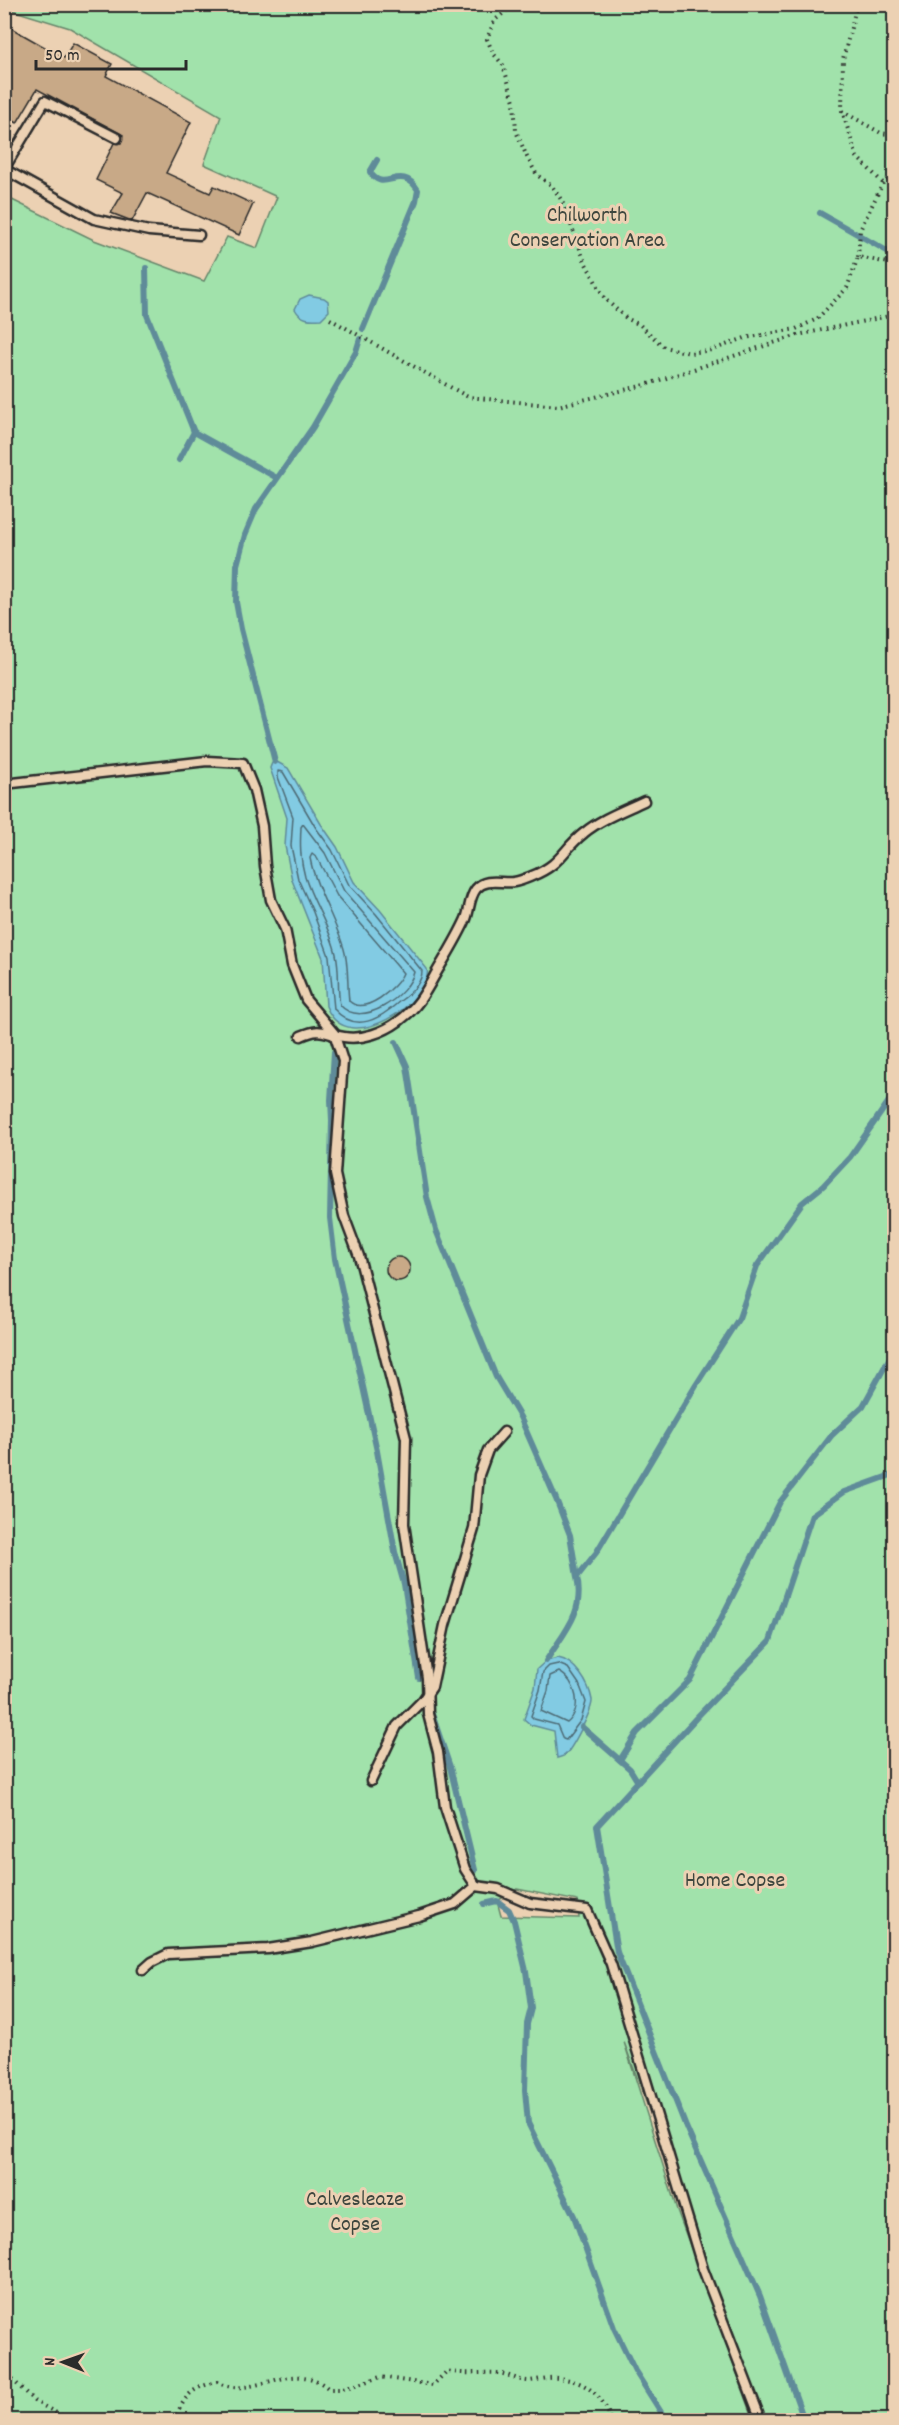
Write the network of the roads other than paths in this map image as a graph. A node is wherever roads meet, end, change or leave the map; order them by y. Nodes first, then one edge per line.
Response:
1 (117, 138) dead end
2 (4, 169) edge
3 (199, 235) dead end
4 (4, 784) edge
5 (644, 801) dead end
6 (334, 1035) junction
7 (301, 1036) dead end
8 (504, 1432) dead end
9 (428, 1693) junction
10 (371, 1781) dead end
11 (476, 1886) junction
12 (143, 1970) dead end
13 (761, 2421) edge

1 - 2 lane
2 - 3 lane
4 - 6 lane
5 - 6 lane
6 - 7 lane
6 - 9 lane
8 - 9 lane
9 - 10 lane
9 - 11 lane
11 - 12 lane
11 - 13 lane

